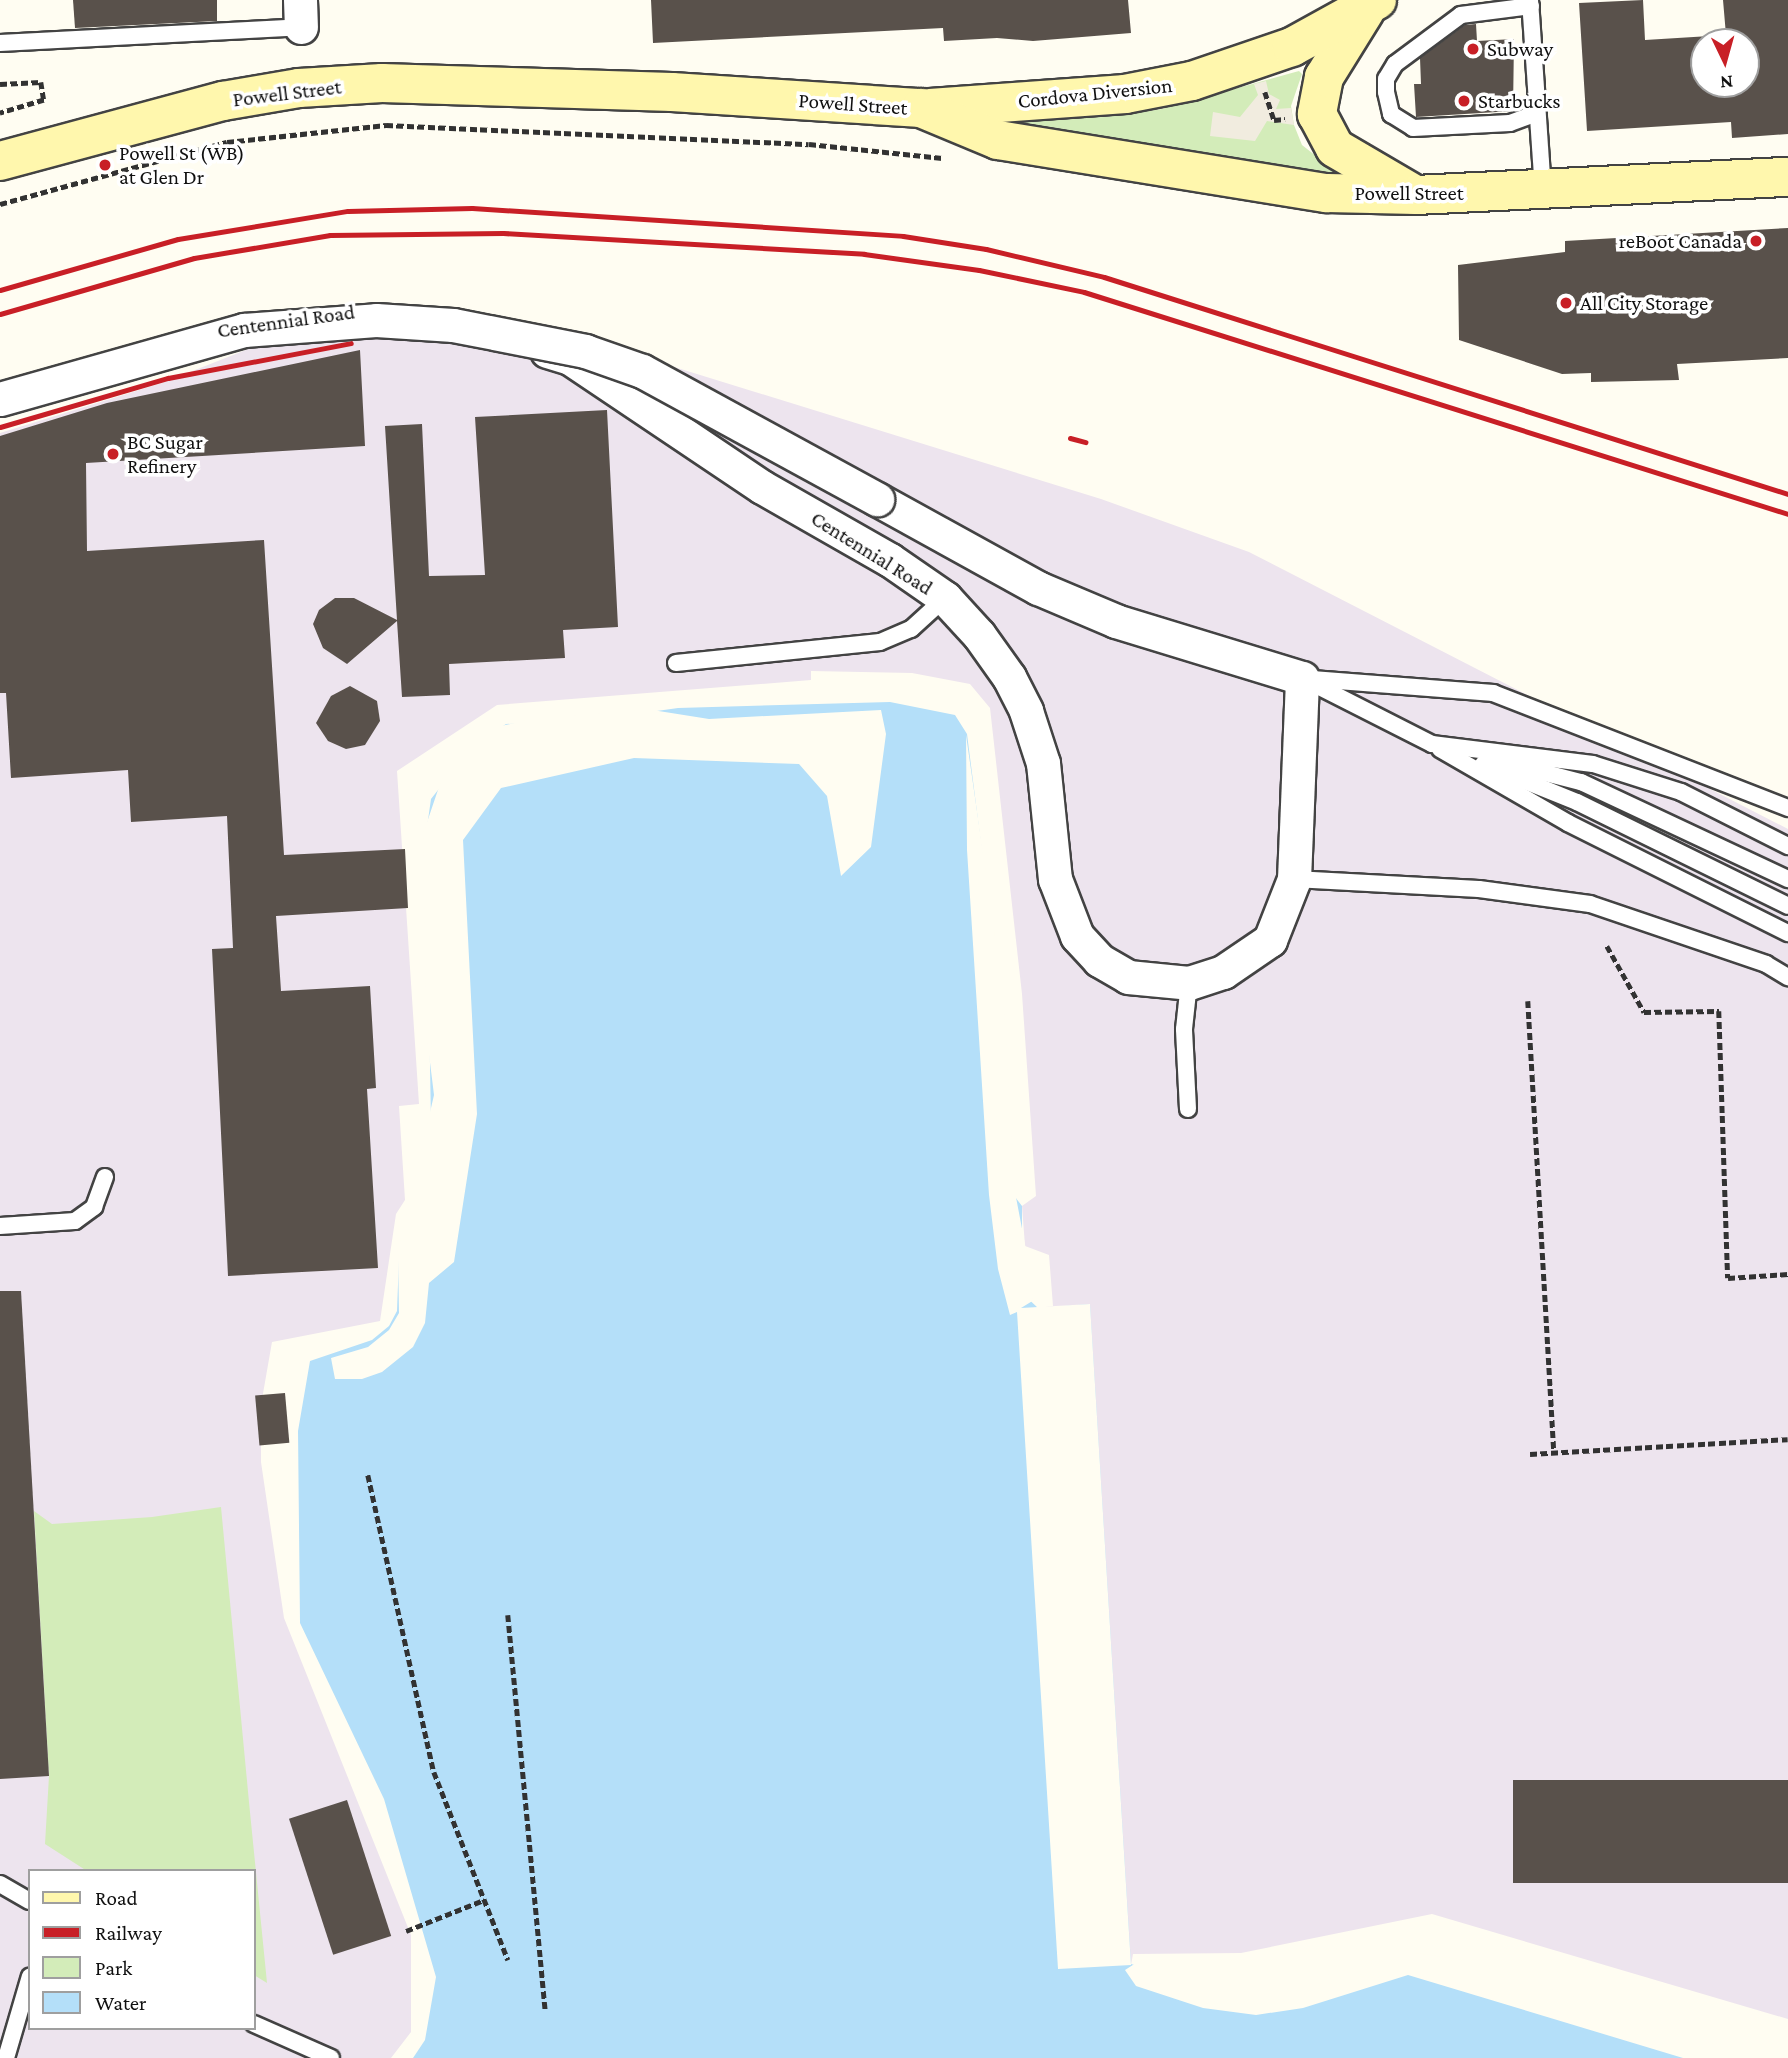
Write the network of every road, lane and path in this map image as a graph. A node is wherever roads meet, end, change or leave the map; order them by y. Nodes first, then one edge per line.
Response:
1 (1373, 3) edge
2 (1530, 3) edge
3 (300, 13) edge
4 (0, 43) edge
5 (1262, 82) dead end
6 (0, 84) edge
7 (921, 108) junction
8 (0, 113) edge
9 (1537, 113) junction
10 (1293, 118) dead end
11 (914, 153) dead end
12 (0, 161) edge
13 (1788, 177) edge
14 (1542, 190) junction
15 (1416, 195) junction
16 (0, 204) edge
17 (0, 387) edge
18 (0, 399) edge
19 (945, 598) junction
20 (676, 663) dead end
21 (1302, 678) junction
22 (1432, 744) junction
23 (1788, 807) edge
24 (1788, 846) edge
25 (1294, 879) junction
26 (1788, 880) edge
27 (1788, 906) edge
28 (1788, 933) edge
29 (1607, 946) dead end
30 (1788, 977) edge
31 (1189, 983) junction
32 (1528, 1001) dead end
33 (1188, 1109) dead end
34 (105, 1177) dead end
35 (0, 1226) edge
36 (1788, 1274) edge
37 (1788, 1439) edge
38 (1554, 1452) junction
39 (1531, 1454) dead end
40 (368, 1475) dead end
41 (508, 1615) dead end
42 (0, 1884) edge
43 (28, 1900) edge
44 (484, 1900) junction
45 (406, 1931) dead end
46 (508, 1961) dead end
47 (28, 1983) edge
48 (545, 2010) dead end
49 (256, 2025) edge
50 (6, 2058) edge
51 (331, 2058) edge

1 - 7 main road, Cordova Diversion
1 - 15 main road
2 - 9 lane
2 - 9 lane
3 - 4 lane
5 - 10 path
6 - 8 path
7 - 12 main road, Powell Street
7 - 15 main road, Powell Street
9 - 14 lane
11 - 16 path
13 - 14 main road, Powell Street
14 - 15 main road, Powell Street
17 - 19 street, Centennial Road
18 - 21 street, bridge
19 - 20 lane
19 - 31 street, Centennial Road
21 - 22 lane
21 - 23 lane
21 - 25 street, Centennial Road
22 - 24 lane
22 - 26 lane
22 - 27 lane
22 - 28 lane
25 - 30 lane
25 - 31 street, Centennial Road
29 - 36 path
31 - 33 lane
32 - 38 path
34 - 35 lane
37 - 38 path
38 - 39 path
40 - 44 path
41 - 48 path
42 - 43 lane
44 - 45 path
44 - 46 path
47 - 50 lane
49 - 51 lane

